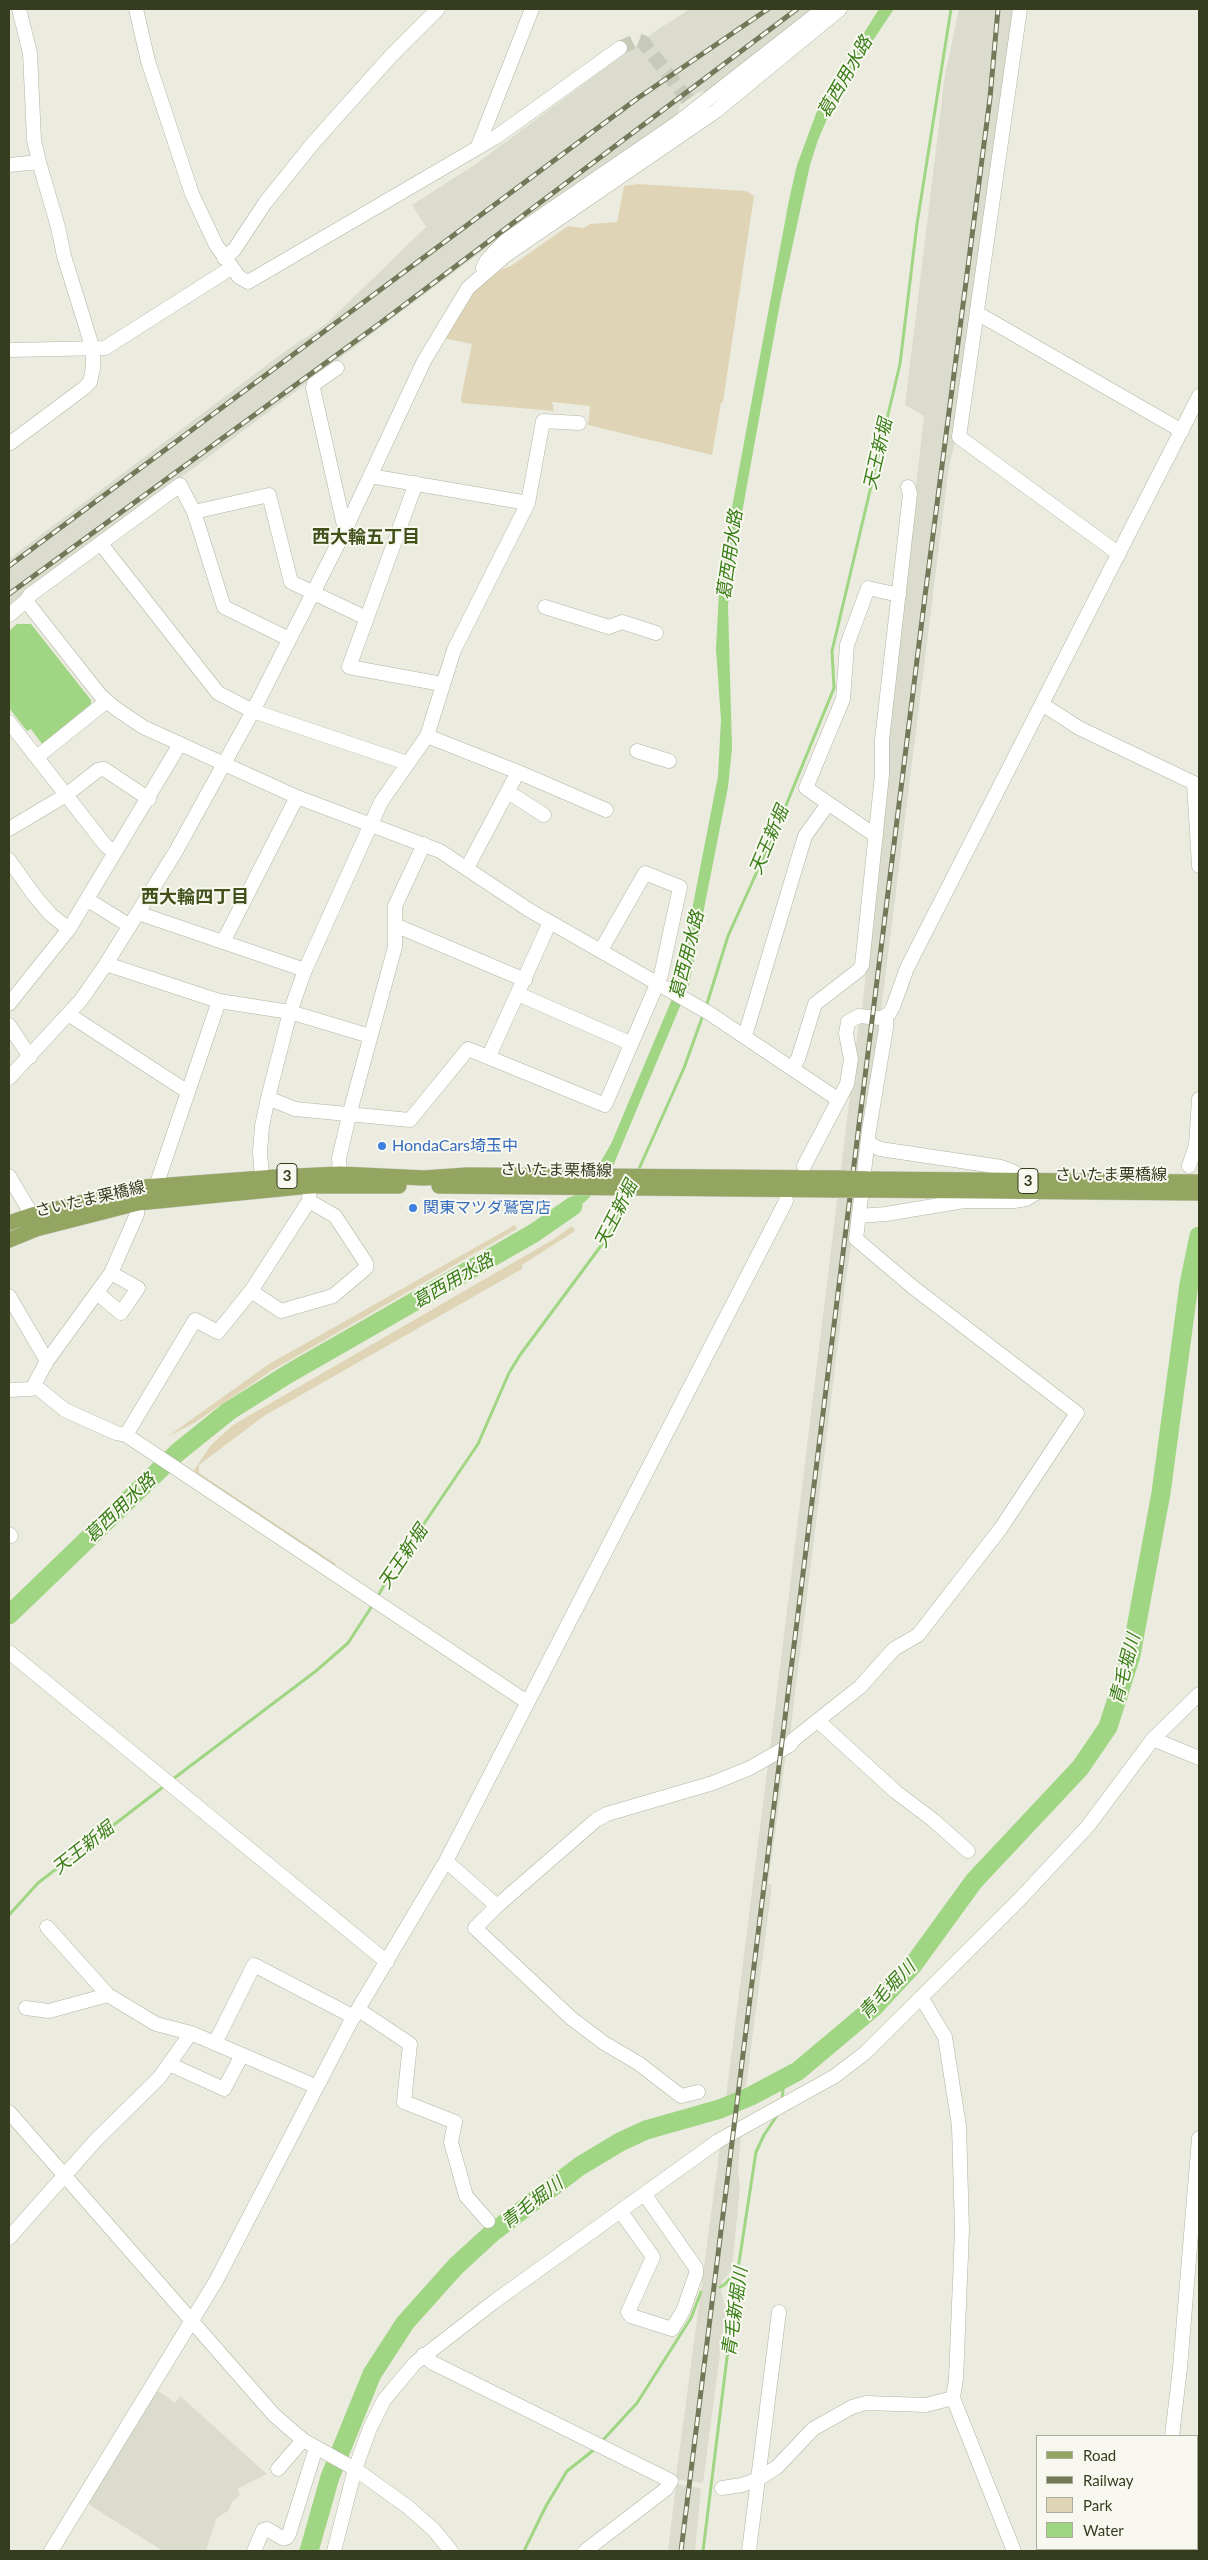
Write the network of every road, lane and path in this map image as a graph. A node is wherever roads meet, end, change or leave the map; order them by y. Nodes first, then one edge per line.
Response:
1 (19, 9) edge
2 (136, 9) edge
3 (438, 9) edge
4 (532, 9) edge
5 (822, 9) edge
6 (840, 9) edge
7 (1020, 9) edge
8 (620, 48) tunnel mouth
9 (489, 115) junction
10 (508, 129) junction
11 (478, 146) junction
12 (39, 162) junction
13 (9, 165) edge
14 (562, 204) junction
15 (545, 230) junction
16 (228, 263) junction
17 (480, 275) junction
18 (977, 313) junction
19 (9, 350) edge
20 (92, 350) junction
21 (337, 368) dead end
22 (1199, 396) edge
23 (579, 423) dead end
24 (1182, 431) junction
25 (9, 444) edge
26 (370, 476) junction
27 (416, 483) junction
28 (908, 486) dead end
29 (528, 503) junction
30 (194, 512) junction
31 (344, 530) junction
32 (101, 544) junction
33 (1119, 554) junction
34 (312, 593) junction
35 (899, 595) junction
36 (26, 601) junction
37 (545, 607) dead end
38 (9, 615) edge
39 (366, 618) junction
40 (656, 633) dead end
41 (289, 639) junction
42 (442, 684) junction
43 (106, 701) junction
44 (1042, 704) junction
45 (253, 711) junction
46 (9, 722) edge
47 (427, 736) junction
48 (180, 744) junction
49 (637, 750) dead end
50 (37, 756) junction
51 (669, 761) dead end
52 (407, 763) junction
53 (224, 764) junction
54 (518, 772) junction
55 (508, 792) junction
56 (66, 795) junction
57 (297, 797) junction
58 (149, 799) junction
59 (828, 804) junction
60 (606, 810) dead end
61 (544, 815) dead end
62 (370, 825) junction
63 (9, 829) edge
64 (876, 836) junction
65 (424, 844) junction
66 (115, 852) junction
67 (9, 860) edge
68 (1199, 866) edge
69 (468, 868) junction
70 (88, 900) junction
71 (138, 913) junction
72 (550, 922) junction
73 (130, 926) junction
74 (397, 926) junction
75 (69, 929) junction
76 (223, 942) junction
77 (601, 950) junction
78 (106, 964) junction
79 (305, 970) junction
80 (525, 980) junction
81 (658, 982) junction
82 (518, 994) junction
83 (219, 1001) junction
84 (9, 1004) edge
85 (290, 1012) junction
86 (68, 1014) junction
87 (886, 1016) junction
88 (9, 1025) edge
89 (744, 1035) junction
90 (370, 1036) junction
91 (630, 1043) junction
92 (489, 1056) junction
93 (30, 1057) junction
94 (792, 1068) junction
95 (9, 1078) edge
96 (188, 1092) junction
97 (268, 1098) junction
98 (1199, 1099) edge
99 (838, 1100) junction
100 (350, 1112) junction
101 (868, 1143) junction
102 (804, 1166) dead end
103 (1189, 1166) dead end
104 (340, 1174) junction
105 (9, 1176) edge
106 (262, 1178) junction
107 (1022, 1180) junction
108 (566, 1181) junction
109 (867, 1184) junction
110 (156, 1186) junction
111 (1194, 1187) edge
112 (309, 1193) junction
113 (1036, 1193) junction
114 (786, 1201) dead end
115 (138, 1203) junction
116 (859, 1216) junction
117 (34, 1222) junction
118 (9, 1224) edge
119 (9, 1240) edge
120 (110, 1273) junction
121 (251, 1291) junction
122 (97, 1293) junction
123 (9, 1296) edge
124 (47, 1361) junction
125 (36, 1387) junction
126 (9, 1390) edge
127 (126, 1435) junction
128 (9, 1652) edge
129 (1199, 1694) edge
130 (527, 1702) junction
131 (818, 1721) junction
132 (1153, 1739) junction
133 (1199, 1758) edge
134 (968, 1851) dead end
135 (446, 1861) junction
136 (497, 1906) junction
137 (47, 1927) dead end
138 (387, 1962) junction
139 (108, 1995) junction
140 (922, 1997) junction
141 (26, 2008) dead end
142 (356, 2014) junction
143 (191, 2033) junction
144 (215, 2043) junction
145 (242, 2055) junction
146 (169, 2064) junction
147 (317, 2087) junction
148 (698, 2092) dead end
149 (9, 2112) edge
150 (1199, 2138) edge
151 (64, 2176) junction
152 (645, 2195) junction
153 (621, 2212) junction
154 (488, 2221) dead end
155 (9, 2238) edge
156 (780, 2312) dead end
157 (192, 2321) junction
158 (423, 2356) junction
159 (952, 2398) junction
160 (1172, 2435) edge
161 (303, 2440) junction
162 (320, 2450) junction
163 (352, 2466) junction
164 (278, 2469) dead end
165 (758, 2479) junction
166 (722, 2488) dead end
167 (51, 2551) edge
168 (254, 2551) edge
169 (334, 2551) edge
170 (451, 2551) edge
171 (585, 2551) edge
172 (749, 2551) edge
173 (1014, 2551) edge

1 - 12 street
2 - 16 street
3 - 16 street
4 - 9 street
5 - 14 street
6 - 15 street
7 - 18 street
8 - 10 street
9 - 10 street
9 - 11 street
10 - 11 street
11 - 16 street
12 - 13 street
12 - 20 street
14 - 15 street
14 - 17 street
15 - 17 street
16 - 20 street
17 - 26 street
18 - 24 street
18 - 33 street
19 - 20 street
20 - 25 street
21 - 31 street
22 - 24 street
23 - 29 street
24 - 33 street
26 - 27 street
26 - 31 street
27 - 29 street
27 - 39 street
28 - 35 street
29 - 42 street
30 - 32 street
30 - 34 street
30 - 41 street
31 - 34 street
32 - 36 street
32 - 45 street
33 - 44 street
34 - 39 street
34 - 41 street
35 - 59 street
35 - 64 street
36 - 38 street
36 - 43 street
37 - 40 street
39 - 42 street
41 - 45 street
42 - 47 street
43 - 48 street
43 - 50 street
44 - 68 street
44 - 87 street
45 - 52 street
45 - 53 street
46 - 50 street
47 - 52 street
47 - 54 street
48 - 53 street
48 - 58 street
49 - 51 street
50 - 56 street
52 - 62 street
53 - 57 street
53 - 71 street
54 - 55 street
54 - 60 street
55 - 61 street
55 - 69 street
56 - 58 street
56 - 63 street
56 - 66 street
57 - 62 street
57 - 76 street
58 - 66 street
59 - 64 street
59 - 89 street
62 - 65 street
62 - 79 street
64 - 94 street
65 - 69 street
65 - 74 street
66 - 70 street
67 - 75 street
69 - 72 street
70 - 73 street
70 - 75 street
71 - 73 street
71 - 76 street
72 - 77 street
72 - 80 street
73 - 78 street
74 - 80 street
74 - 90 street
75 - 84 street
76 - 79 street
77 - 81 street
77 - 81 street
78 - 83 street
78 - 86 street
79 - 85 street
80 - 82 street
81 - 89 street
81 - 91 street
82 - 91 street
82 - 92 street
83 - 85 street
83 - 96 street
85 - 90 street
85 - 97 street
86 - 93 street
86 - 96 street
87 - 99 street
87 - 101 street
88 - 93 street
89 - 94 street
90 - 100 street
91 - 92 street
92 - 100 street
93 - 95 street
94 - 99 street
96 - 110 street
97 - 100 street
97 - 106 street
98 - 103 street
99 - 102 street
100 - 104 street
101 - 107 street
101 - 116 street
104 - 106 main road, さいたま栗橋線 / 3
104 - 108 main road, さいたま栗橋線 / 3
105 - 117 street
106 - 110 main road, さいたま栗橋線 / 3
107 - 109 main road, さいたま栗橋線 / 3
107 - 111 main road, さいたま栗橋線 / 3
108 - 109 main road, さいたま栗橋線 / 3, bridge
108 - 112 main road, さいたま栗橋線 / 3
109 - 113 main road, さいたま栗橋線 / 3
110 - 117 main road, さいたま栗橋線 / 3
111 - 113 main road, さいたま栗橋線 / 3
112 - 115 main road, さいたま栗橋線 / 3
112 - 121 street
112 - 121 street
113 - 116 street
114 - 130 street
115 - 117 main road, さいたま栗橋線 / 3
115 - 120 street
116 - 131 street
117 - 118 main road, さいたま栗橋線 / 3
117 - 119 main road, さいたま栗橋線 / 3
120 - 122 street
120 - 122 street
121 - 127 street
122 - 124 street
123 - 124 street
124 - 125 street
125 - 126 street
125 - 127 street
127 - 130 street
128 - 138 street
129 - 132 street
130 - 135 street
131 - 134 street
131 - 136 street
132 - 133 street
132 - 140 street
135 - 136 street
135 - 138 street
136 - 148 street
137 - 139 street
138 - 142 street
139 - 141 street
139 - 143 street
140 - 152 street
140 - 159 street
142 - 144 street
142 - 147 street
142 - 154 street
143 - 144 street
143 - 146 street
144 - 145 street
145 - 146 street
145 - 147 street
146 - 151 street
147 - 157 street
149 - 151 street
150 - 160 street
151 - 155 street
151 - 157 street
152 - 153 street
152 - 153 street
153 - 158 street
156 - 165 street
157 - 161 street
157 - 167 street
158 - 163 street
158 - 171 street
159 - 165 street
159 - 173 street
161 - 162 street
161 - 164 street
162 - 163 street
162 - 168 street
163 - 169 street
163 - 170 street
165 - 166 street
165 - 172 street

